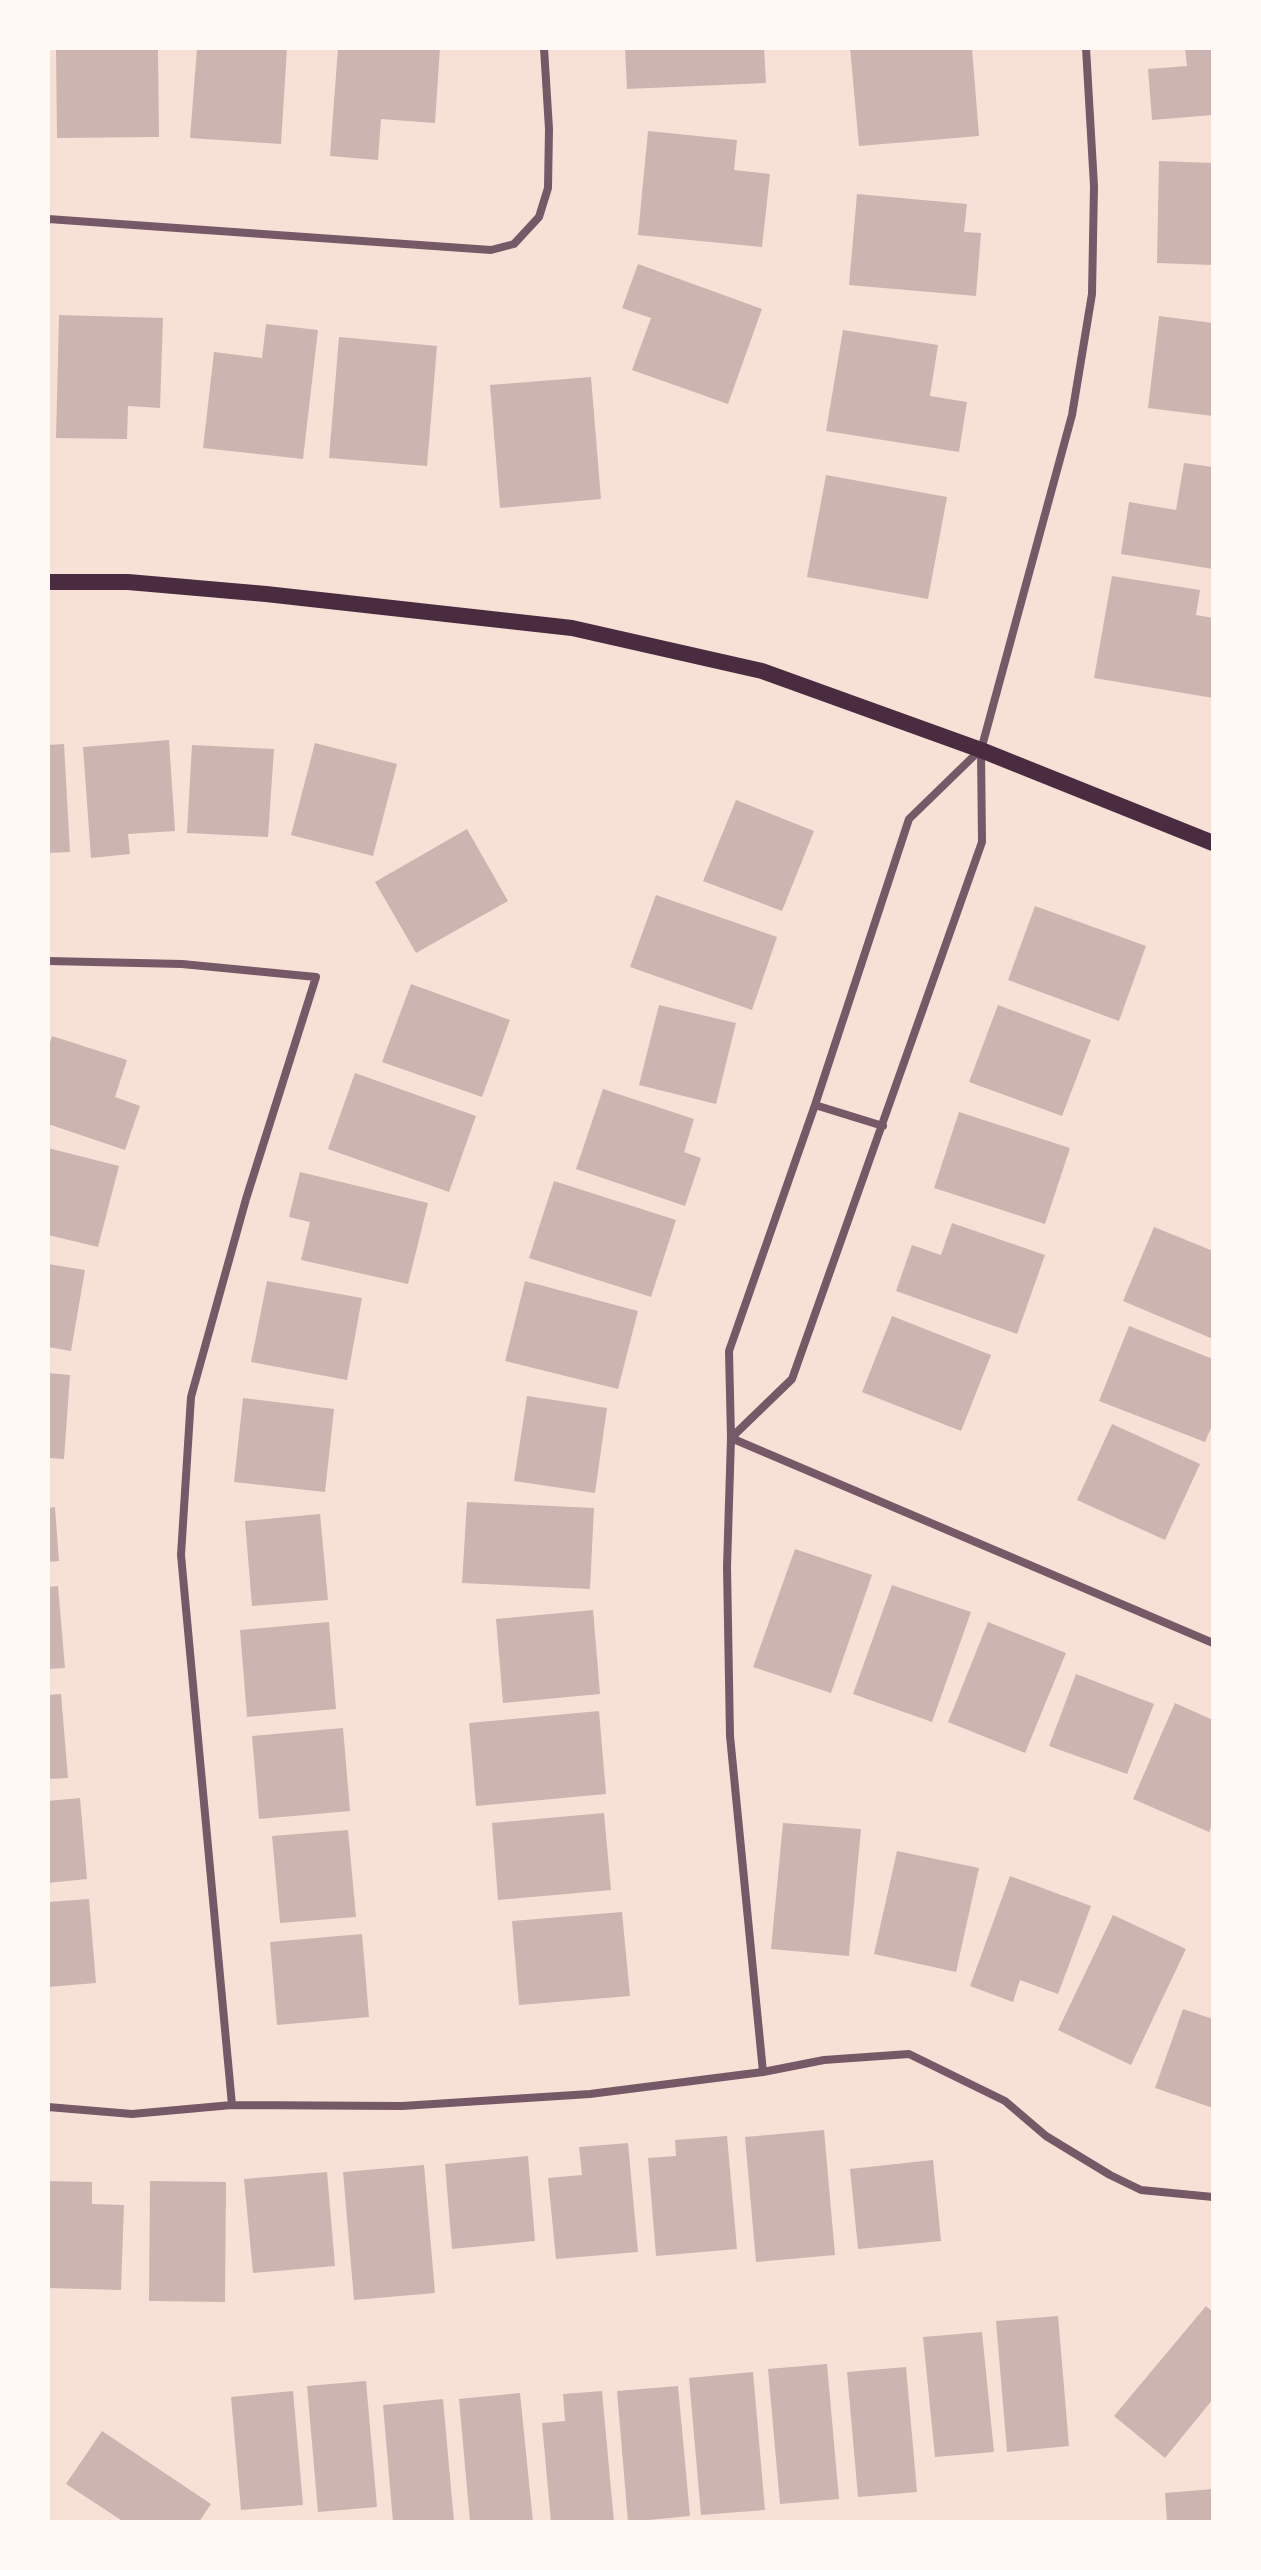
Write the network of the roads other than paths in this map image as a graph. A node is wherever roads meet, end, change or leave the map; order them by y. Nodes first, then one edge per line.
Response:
1 (544, 48) edge
2 (1086, 48) edge
3 (48, 219) edge
4 (48, 582) edge
5 (981, 750) junction
6 (1213, 843) edge
7 (48, 961) edge
8 (815, 1105) junction
9 (883, 1126) junction
10 (731, 1438) junction
11 (1213, 1643) edge
12 (763, 2072) junction
13 (232, 2105) junction
14 (48, 2107) edge
15 (1213, 2197) edge

1 - 3 street
2 - 5 street
4 - 5 main road
5 - 6 main road
5 - 8 street
5 - 9 street
7 - 13 street
8 - 9 street
8 - 10 street
9 - 10 street
10 - 11 street
10 - 12 street
12 - 13 street
12 - 15 street
13 - 14 street

